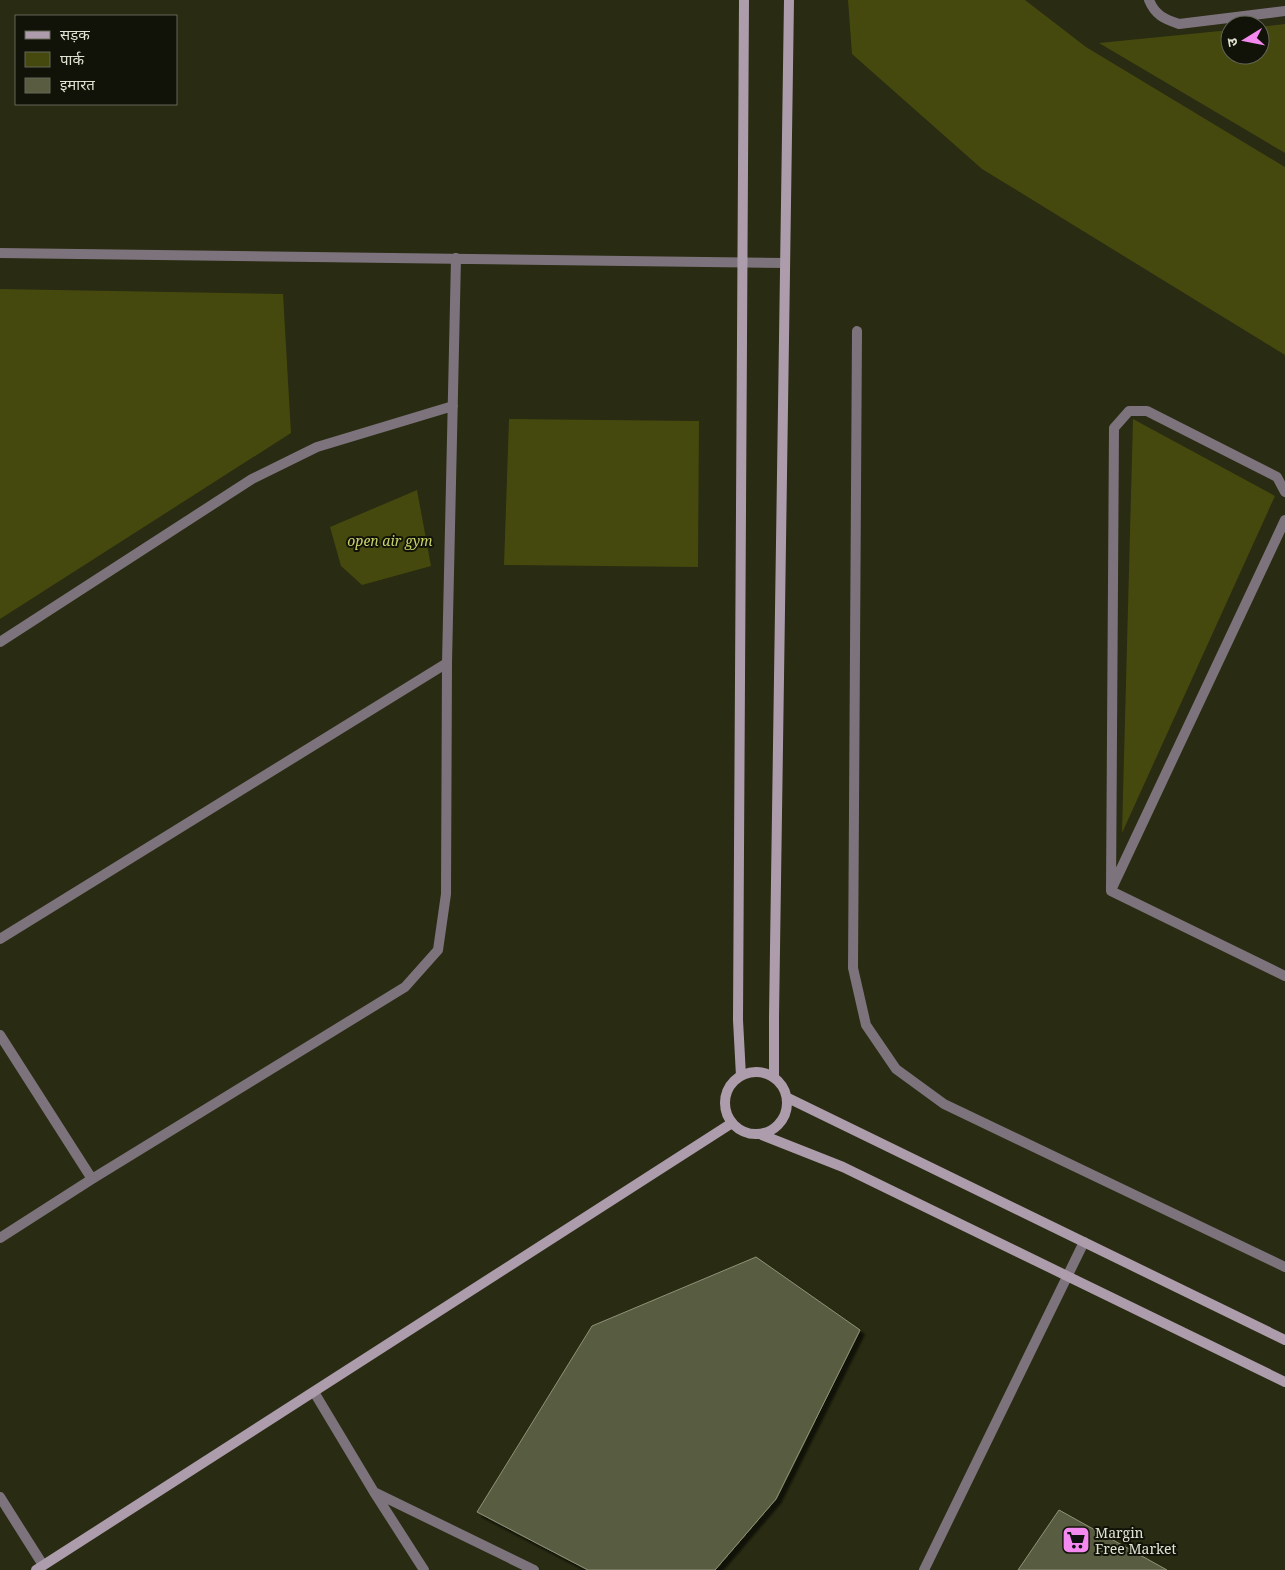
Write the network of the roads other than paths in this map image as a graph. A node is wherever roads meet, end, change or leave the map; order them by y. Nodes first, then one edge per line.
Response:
1 (744, 0) edge
2 (789, 0) edge
3 (1148, 0) edge
4 (1285, 12) edge
5 (0, 253) edge
6 (456, 258) junction
7 (742, 262) junction
8 (785, 263) junction
9 (857, 331) dead end
10 (453, 406) junction
11 (1285, 492) edge
12 (1285, 520) edge
13 (0, 642) edge
14 (447, 663) junction
15 (1111, 891) junction
16 (0, 939) edge
17 (1285, 976) edge
18 (0, 1035) edge
19 (741, 1076) junction
20 (774, 1077) junction
21 (788, 1098) junction
22 (732, 1123) junction
23 (762, 1135) junction
24 (92, 1179) junction
25 (0, 1238) edge
26 (1084, 1242) junction
27 (1285, 1267) edge
28 (1067, 1275) junction
29 (1285, 1340) edge
30 (1285, 1382) edge
31 (314, 1392) junction
32 (374, 1492) junction
33 (0, 1497) edge
34 (39, 1568) edge
35 (424, 1570) edge
36 (534, 1570) edge
37 (924, 1570) edge

1 - 7 street
2 - 8 street
3 - 4 street
5 - 6 street
6 - 7 street
6 - 10 street
7 - 8 street
7 - 19 street
8 - 20 street
9 - 27 street
10 - 13 street
10 - 14 street
11 - 15 street
12 - 15 street
14 - 16 street
14 - 24 street
15 - 17 street
18 - 24 street
19 - 20 street
19 - 22 street
20 - 21 street
21 - 23 street
21 - 26 street
22 - 23 street
22 - 31 street
23 - 28 street
24 - 25 street
26 - 28 street
26 - 29 street
28 - 30 street
28 - 37 street
31 - 32 street
31 - 34 street
32 - 35 street
32 - 36 street
33 - 34 street

